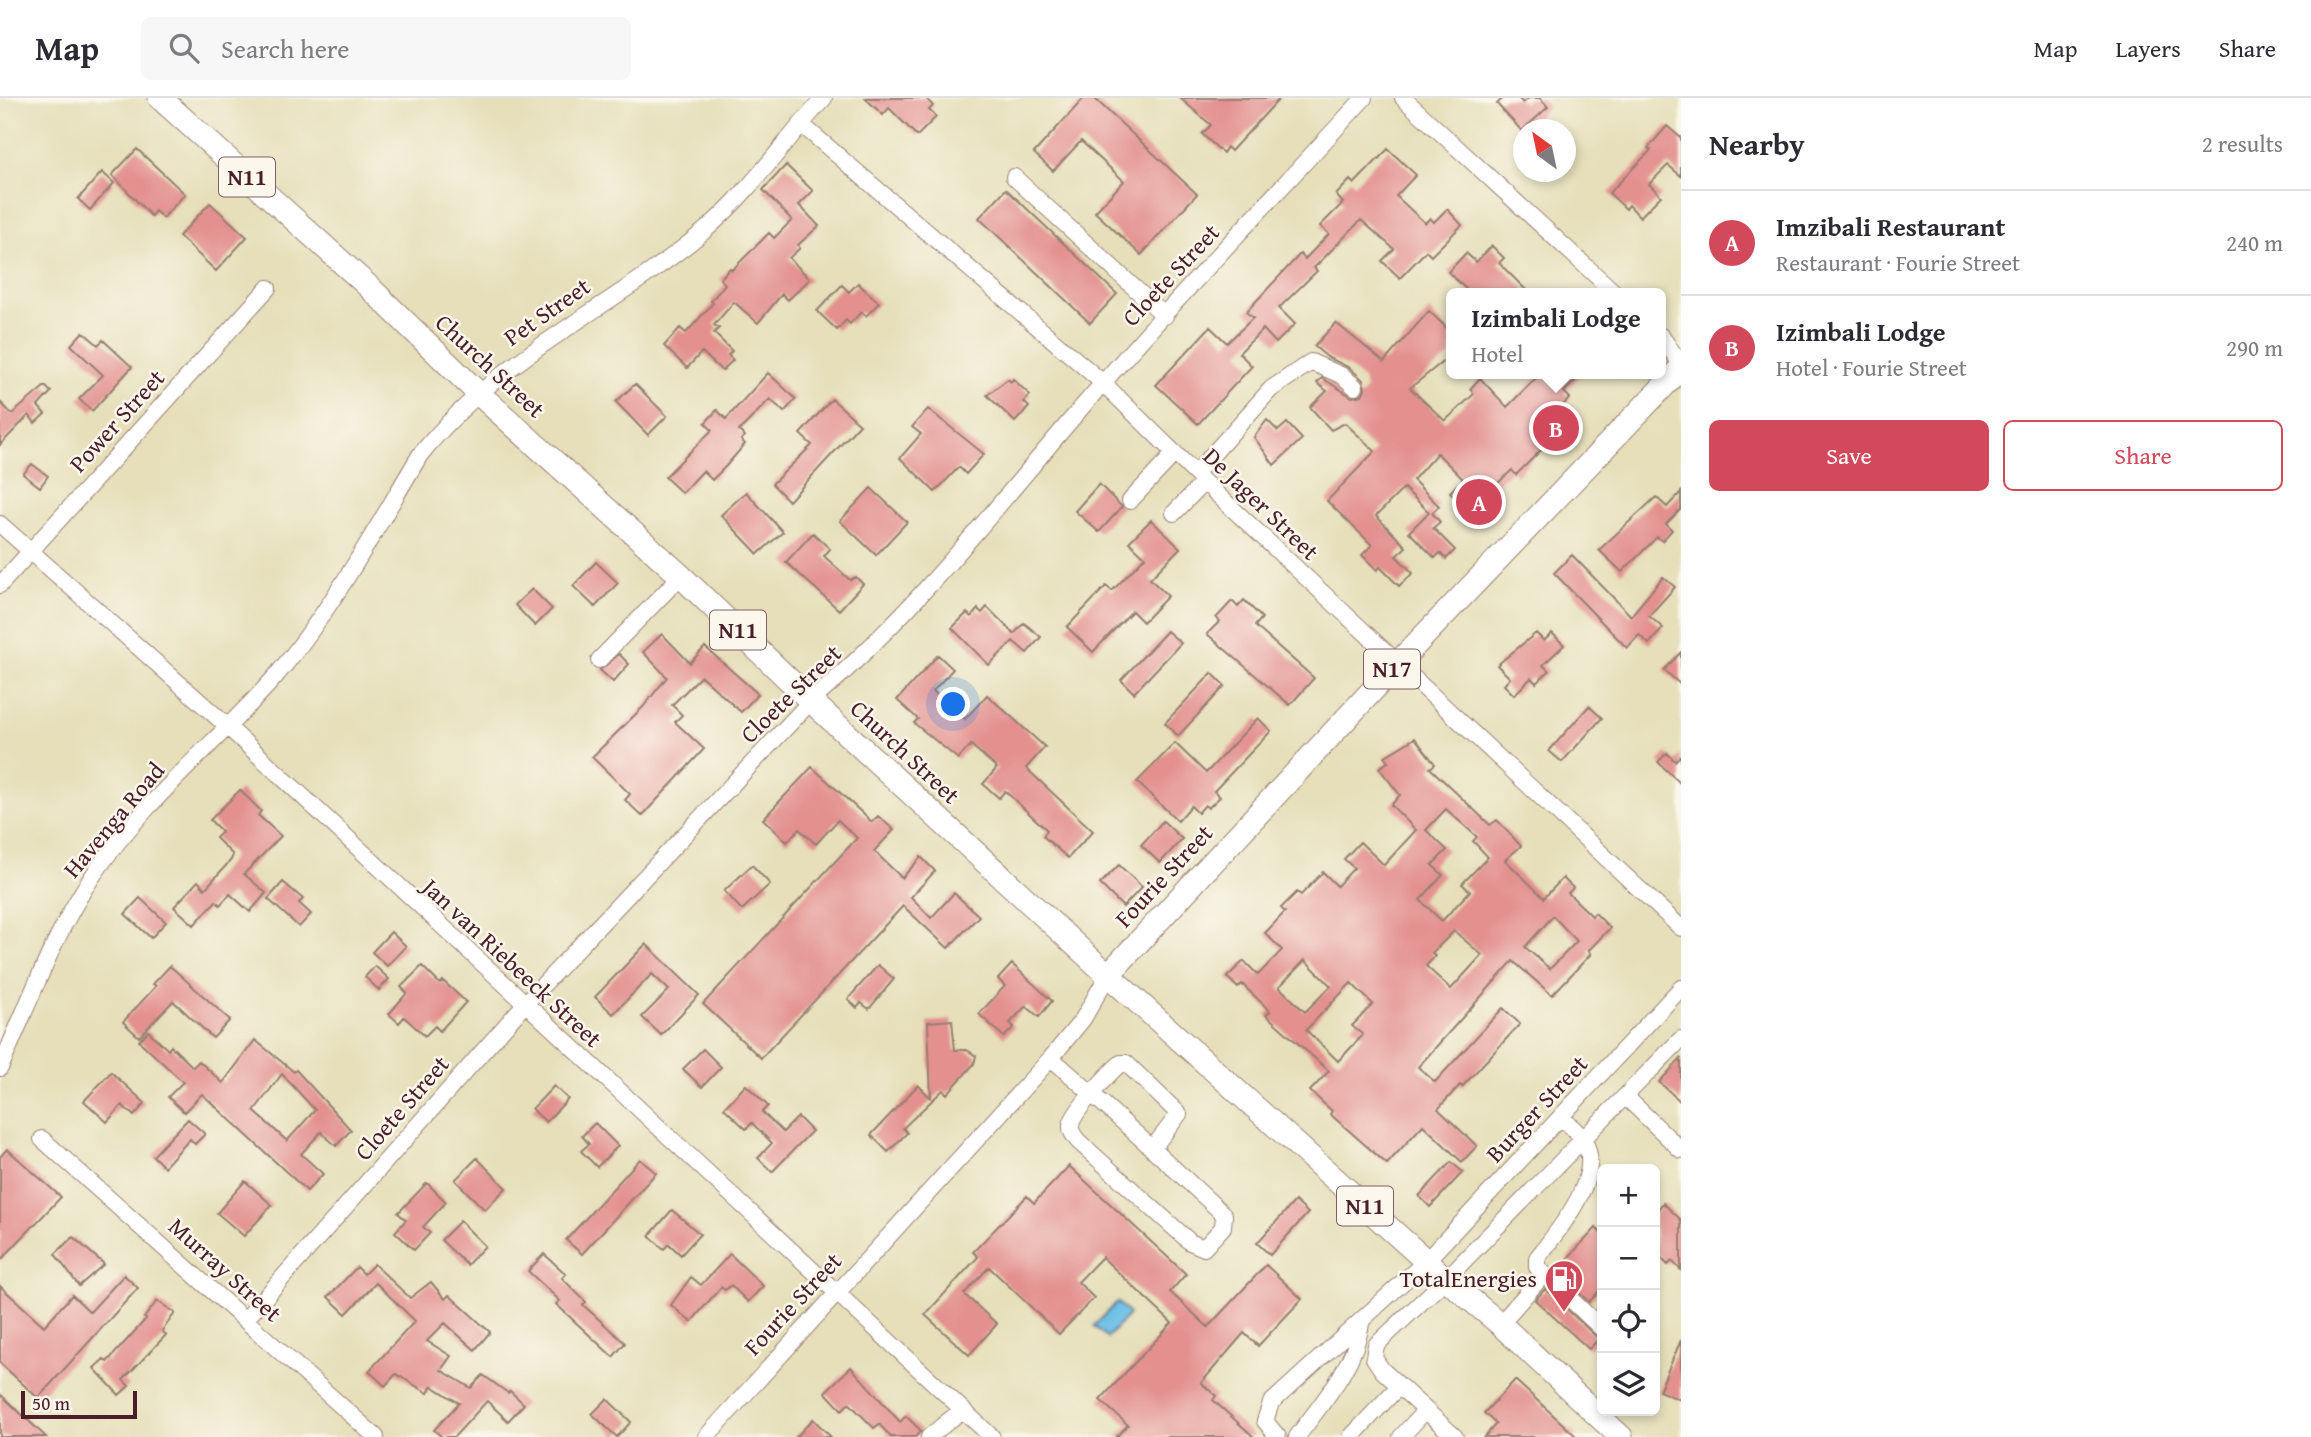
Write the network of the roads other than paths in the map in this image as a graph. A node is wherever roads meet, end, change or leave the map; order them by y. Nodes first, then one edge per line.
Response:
1 (160, 98) edge
2 (824, 98) edge
3 (1364, 98) edge
4 (1404, 98) edge
5 (801, 124) junction
6 (1014, 177) dead end
7 (268, 288) dead end
8 (1610, 288) edge
9 (1165, 316) junction
10 (1666, 342) edge
11 (1681, 366) edge
12 (1103, 383) junction
13 (1355, 387) dead end
14 (478, 393) junction
15 (1175, 453) junction
16 (1200, 478) junction
17 (1130, 501) dead end
18 (1174, 513) dead end
19 (0, 524) edge
20 (30, 552) junction
21 (681, 576) junction
22 (0, 584) edge
23 (599, 660) dead end
24 (1397, 664) junction
25 (811, 701) junction
26 (227, 726) junction
27 (1681, 928) edge
28 (1108, 975) junction
29 (1681, 988) edge
30 (524, 1005) junction
31 (1681, 1039) edge
32 (1051, 1058) junction
33 (0, 1068) edge
34 (1093, 1094) junction
35 (1626, 1097) junction
36 (1561, 1117) junction
37 (42, 1139) dead end
38 (1584, 1141) junction
39 (1152, 1149) junction
40 (1681, 1150) edge
41 (1426, 1261) junction
42 (1543, 1276) junction
43 (1446, 1279) junction
44 (836, 1296) junction
45 (246, 1319) junction
46 (1361, 1324) junction
47 (1500, 1324) junction
48 (1597, 1325) edge
49 (1399, 1386) junction
50 (1597, 1409) edge
51 (962, 1410) junction
52 (1426, 1410) junction
53 (1603, 1416) edge
54 (376, 1437) edge
55 (706, 1437) edge
56 (929, 1437) edge
57 (992, 1437) edge
58 (1278, 1437) edge
59 (1297, 1437) edge
60 (1352, 1437) edge
61 (1401, 1437) edge
62 (1455, 1437) edge
63 (1621, 1437) edge

1 - 14 highway, Church Street / N11
2 - 5 street, Pet Street
3 - 9 street, Cloete Street
4 - 8 street
5 - 12 street, De Jager Street
5 - 14 street, Pet Street
6 - 9 street
7 - 20 street, Power Street
9 - 12 street, Cloete Street
10 - 11 street
11 - 24 highway, Fourie Street / N17
12 - 15 street, De Jager Street
12 - 25 street, Cloete Street
13 - 16 street
14 - 21 highway, Church Street / N11
14 - 26 street, Pet Street
15 - 16 street, De Jager Street
15 - 17 street
16 - 18 street
16 - 24 street, De Jager Street
19 - 20 street, Jan van Riebeeck Street
20 - 22 street, Power Street
20 - 26 street, Jan van Riebeeck Street
21 - 23 street
21 - 25 highway, Church Street / N11
24 - 27 street, De Jager Street
24 - 28 highway, Fourie Street / N17
25 - 28 highway, Church Street / N11
25 - 30 street, Cloete Street
26 - 30 street, Jan van Riebeeck Street
26 - 33 street, Havenga Road
28 - 32 street, Fourie Street
28 - 41 highway, Church Street / N11
29 - 36 street, Burger Street
30 - 44 street, Jan van Riebeeck Street
30 - 45 street, Cloete Street
31 - 35 street
32 - 34 street
32 - 44 street, Fourie Street
34 - 39 street
34 - 39 street
34 - 39 street
35 - 38 street
35 - 40 street
36 - 38 street
36 - 41 street, Burger Street
37 - 45 street, Murray Street
38 - 42 street
38 - 43 street
41 - 43 highway, Church Street / N11
41 - 46 street, Burger Street
42 - 47 street
42 - 48 street
43 - 47 highway, Church Street / N11
43 - 49 street
44 - 51 street, Jan van Riebeeck Street
44 - 55 street, Fourie Street
45 - 54 street, Murray Street
46 - 58 street, Burger Street
46 - 59 street
47 - 50 highway, Church Street / N11
49 - 52 street
49 - 60 street
51 - 56 street
51 - 57 street, Jan van Riebeeck Street
52 - 61 street
52 - 62 street
53 - 63 highway, Church Street / N11

